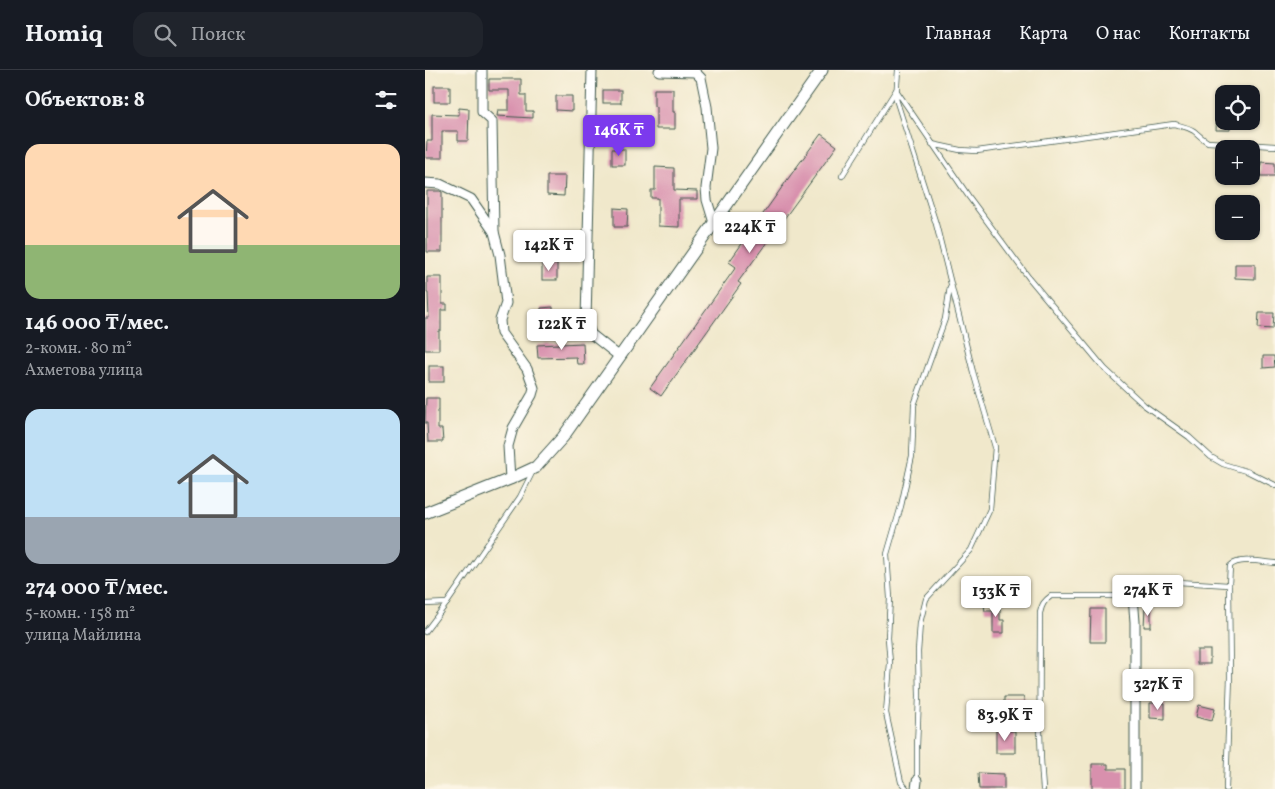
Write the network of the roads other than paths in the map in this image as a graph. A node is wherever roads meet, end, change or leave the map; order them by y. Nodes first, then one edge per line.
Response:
1 (482, 70) edge
2 (592, 70) edge
3 (822, 70) edge
4 (898, 70) edge
5 (659, 71) dead end
6 (896, 90) junction
7 (932, 144) junction
8 (1275, 146) edge
9 (842, 176) dead end
10 (425, 183) edge
11 (714, 224) junction
12 (494, 232) junction
13 (950, 283) junction
14 (620, 357) junction
15 (535, 467) junction
16 (510, 480) junction
17 (1275, 485) edge
18 (425, 513) edge
19 (1275, 563) edge
20 (1229, 586) junction
21 (1133, 596) junction
22 (447, 603) junction
23 (425, 604) edge
24 (425, 632) edge
25 (917, 785) edge
26 (907, 789) edge
27 (1043, 789) edge
28 (1135, 789) edge
29 (1226, 789) edge

1 - 12 street
2 - 14 street
3 - 11 street
4 - 6 lane
5 - 11 street
6 - 7 lane
6 - 9 lane
6 - 13 lane
7 - 8 lane
7 - 17 lane
10 - 12 street
11 - 14 street
12 - 16 street
13 - 25 lane
13 - 26 lane
14 - 15 street
15 - 16 street
15 - 22 lane
16 - 18 street
19 - 20 lane
20 - 21 lane
20 - 29 lane
21 - 27 lane
21 - 28 street
22 - 23 lane
22 - 24 lane

